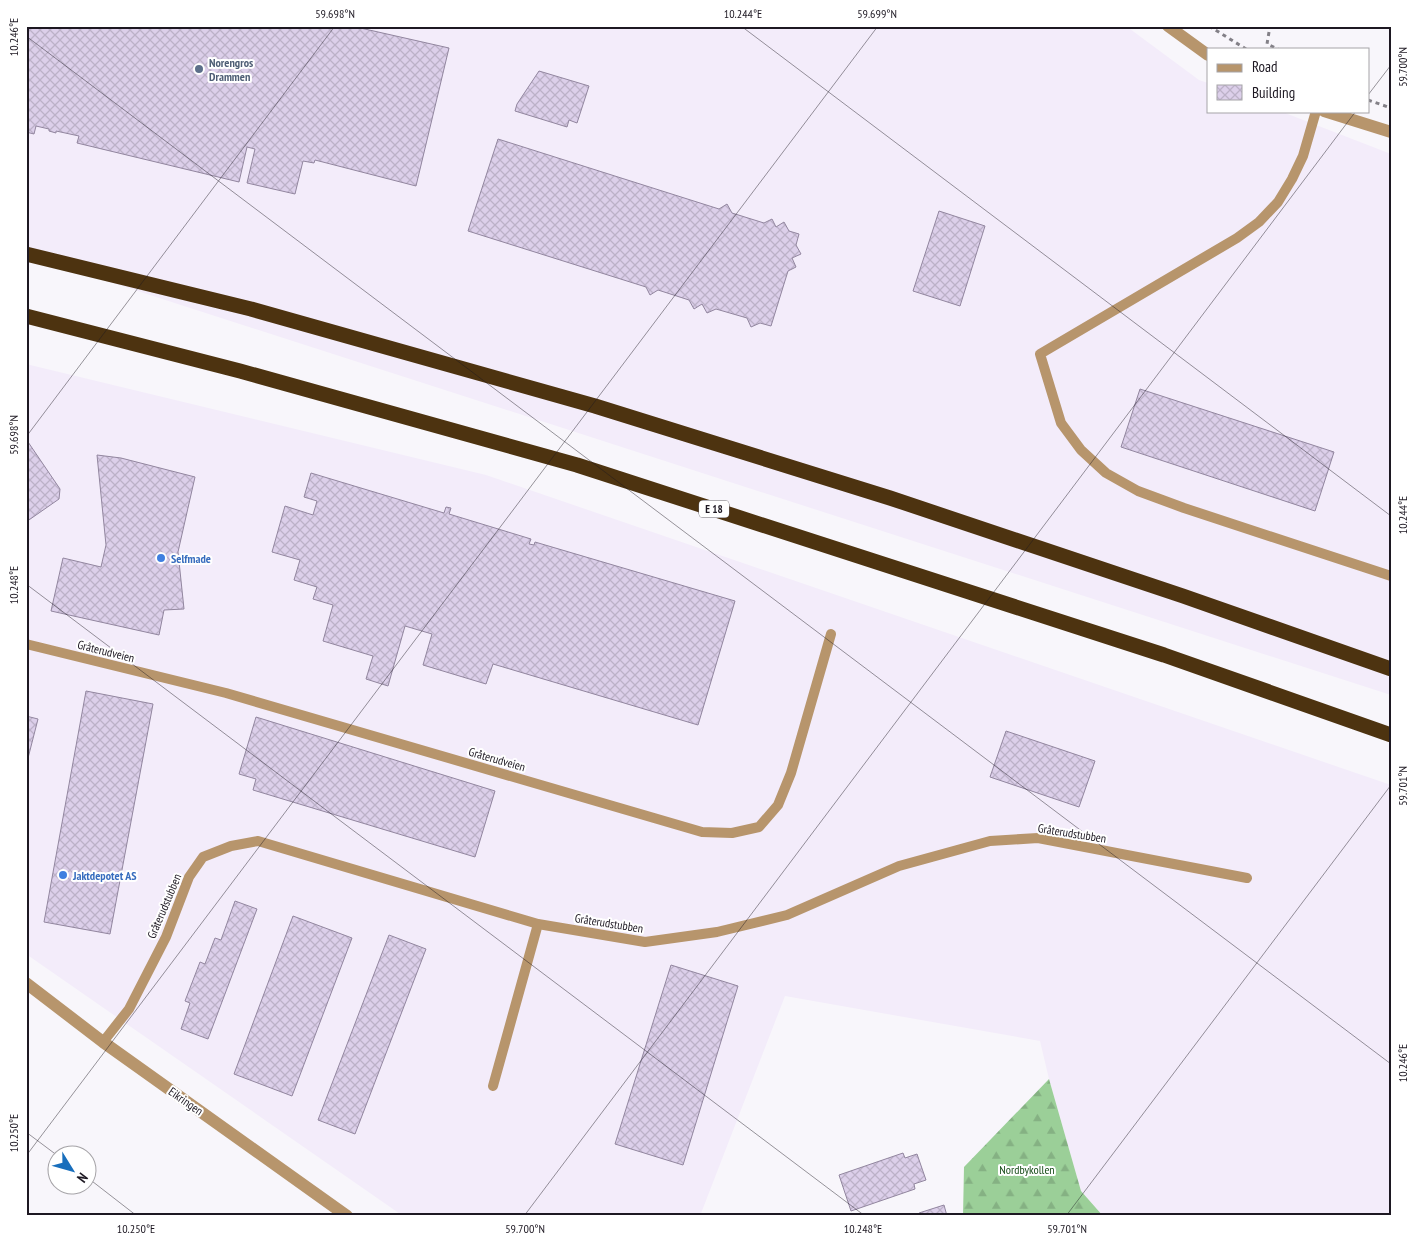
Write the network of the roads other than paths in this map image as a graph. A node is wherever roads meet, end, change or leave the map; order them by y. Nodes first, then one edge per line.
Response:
1 (1168, 26) edge
2 (1207, 54) edge
3 (1316, 112) edge
4 (1327, 112) edge
5 (1391, 132) edge
6 (26, 254) edge
7 (26, 316) edge
8 (1391, 576) edge
9 (831, 634) dead end
10 (26, 644) edge
11 (1391, 669) edge
12 (1389, 735) edge
13 (1247, 878) dead end
14 (538, 924) junction
15 (26, 983) edge
16 (103, 1042) junction
17 (493, 1086) dead end
18 (348, 1216) edge

1 - 2 street
3 - 8 lane
4 - 5 street
6 - 11 highway
7 - 12 highway, E 18
9 - 10 lane, Gråterudveien
13 - 14 lane, Gråterudstubben
14 - 16 lane, Gråterudstubben
14 - 17 lane
15 - 16 street, Eikringen
16 - 18 street, Eikringen

